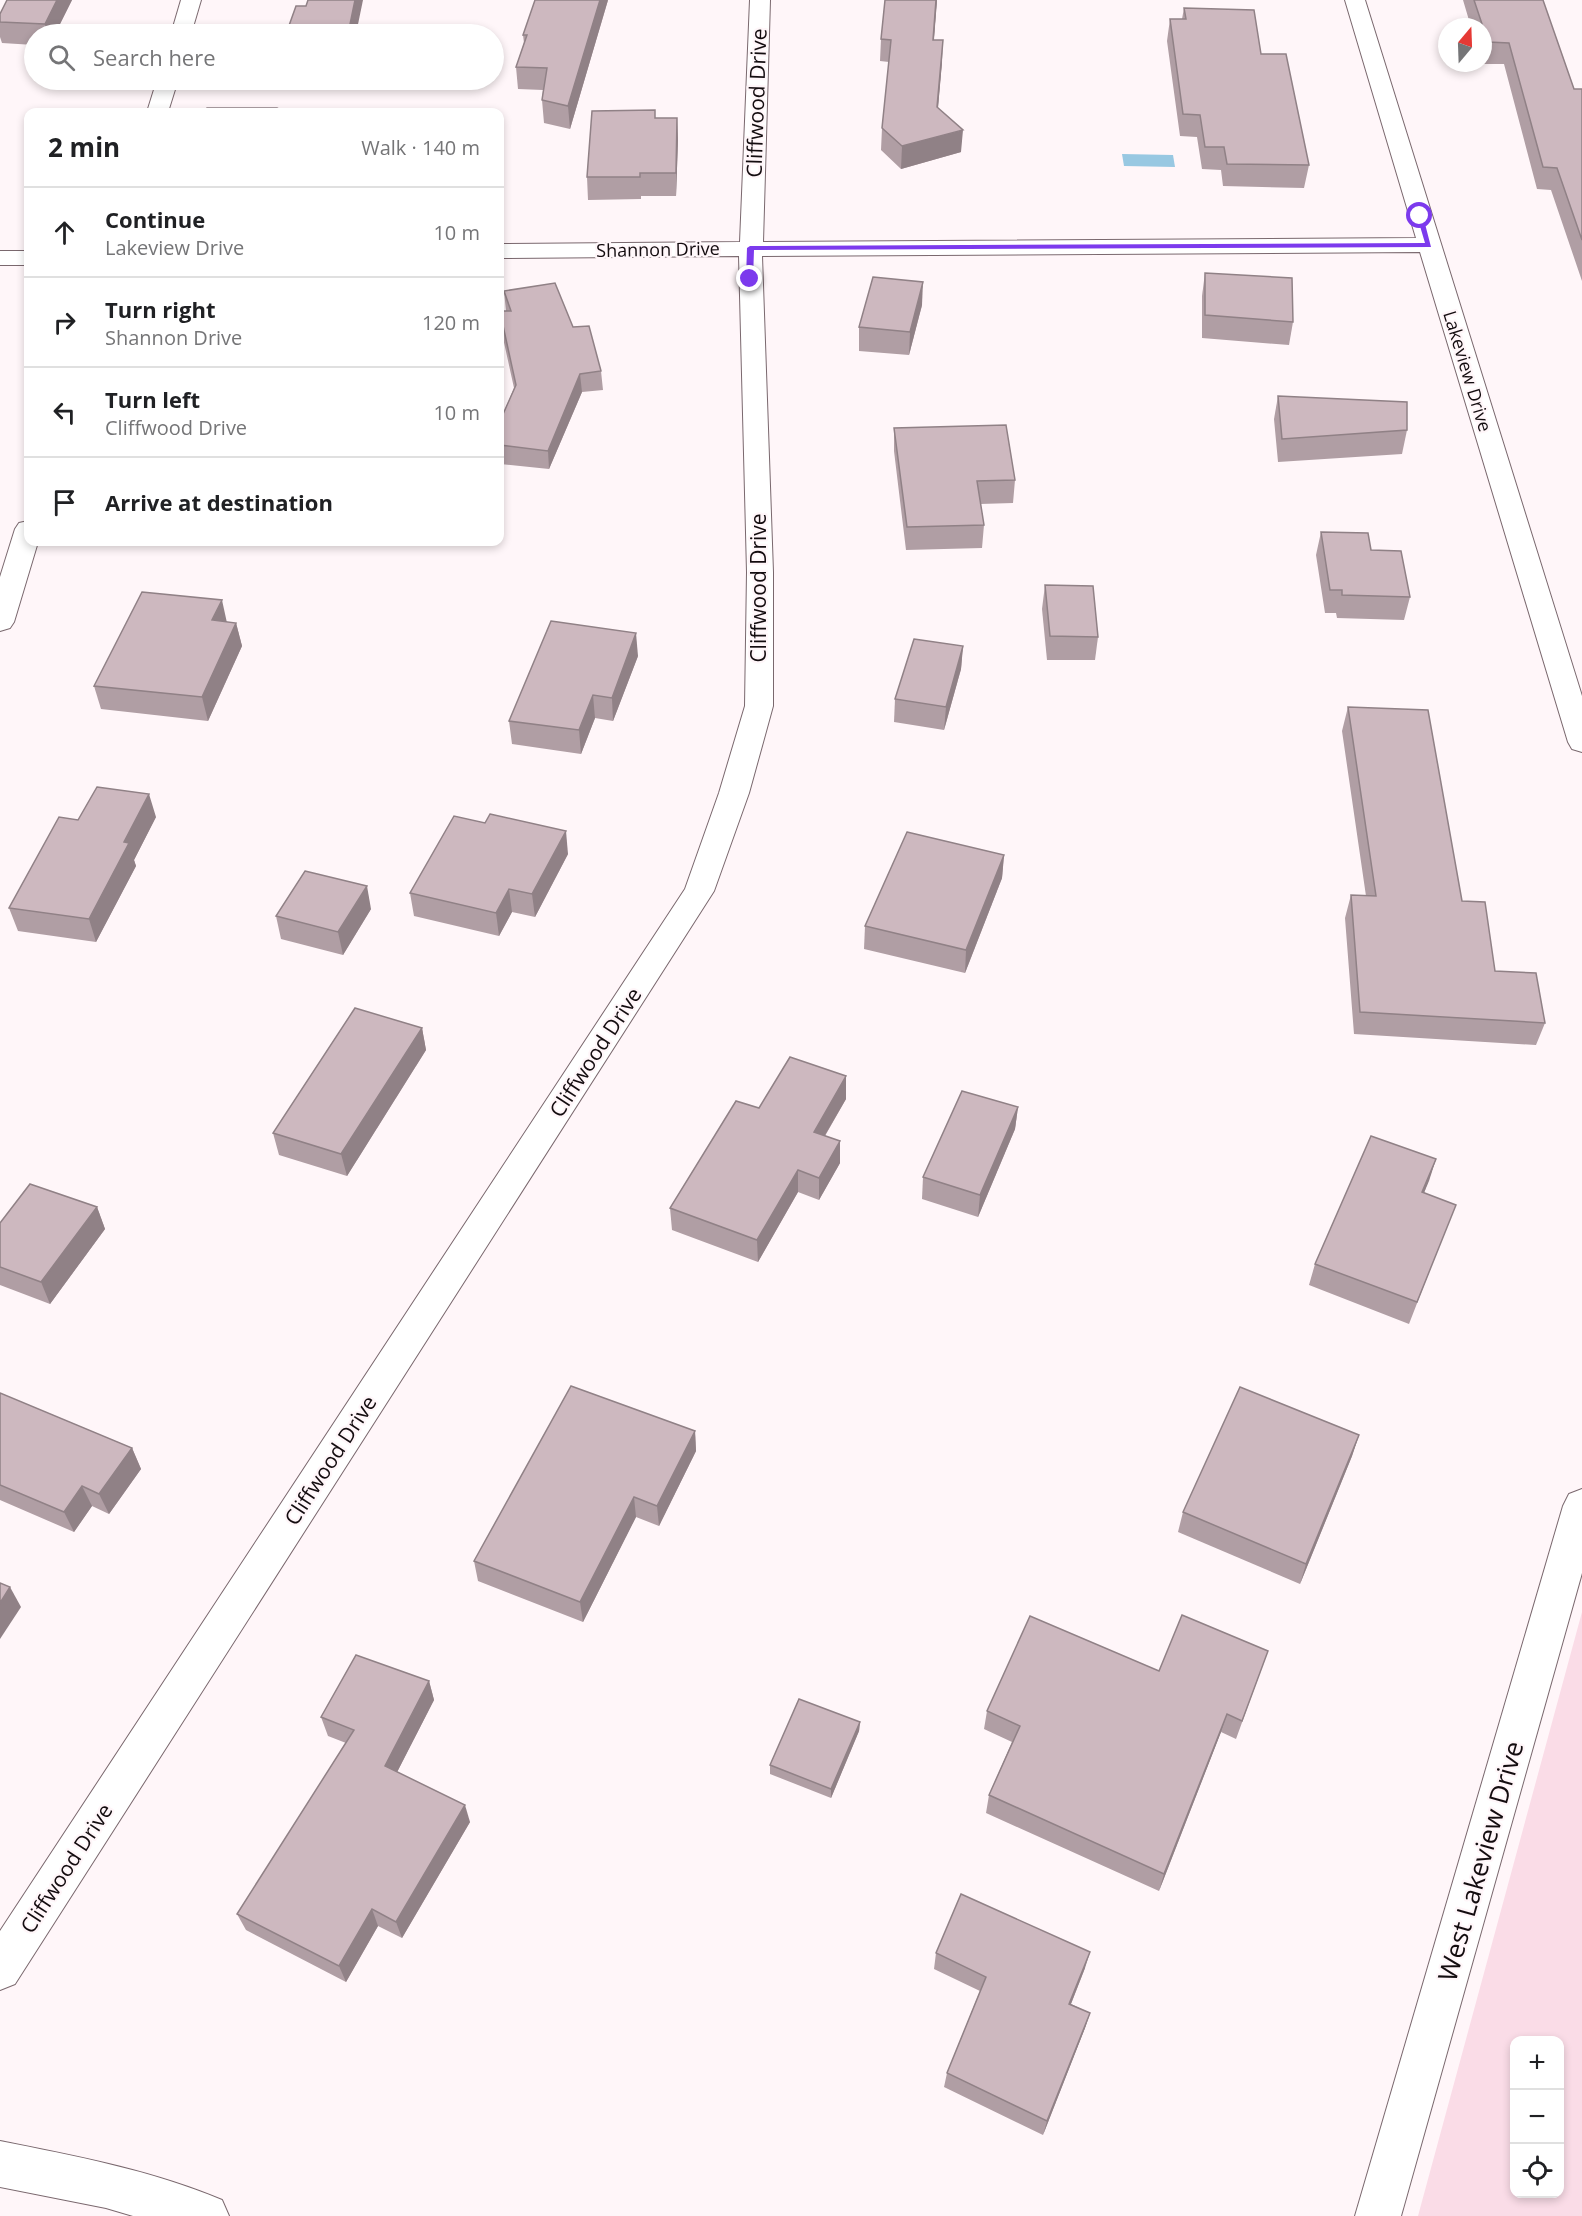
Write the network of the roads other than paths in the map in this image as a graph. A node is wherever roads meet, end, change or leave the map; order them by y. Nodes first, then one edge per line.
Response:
1 (191, 0) edge
2 (760, 0) edge
3 (1355, 0) edge
4 (184, 24) edge
5 (165, 90) edge
6 (159, 108) edge
7 (1429, 245) junction
8 (750, 248) junction
9 (504, 251) edge
10 (0, 258) edge
11 (24, 258) edge
12 (24, 542) edge
13 (0, 622) edge
14 (1582, 742) edge
15 (1582, 1506) edge
16 (0, 1969) edge
17 (0, 2164) edge
18 (206, 2216) edge
19 (1378, 2216) edge

1 - 4 street
2 - 8 street, Cliffwood Drive
3 - 7 street, Lakeview Drive
5 - 6 street
7 - 8 street, Shannon Drive
7 - 14 street, Lakeview Drive
8 - 9 street, Shannon Drive
8 - 16 street, Cliffwood Drive
10 - 11 street
12 - 13 street
15 - 19 street, West Lakeview Drive
17 - 18 street

